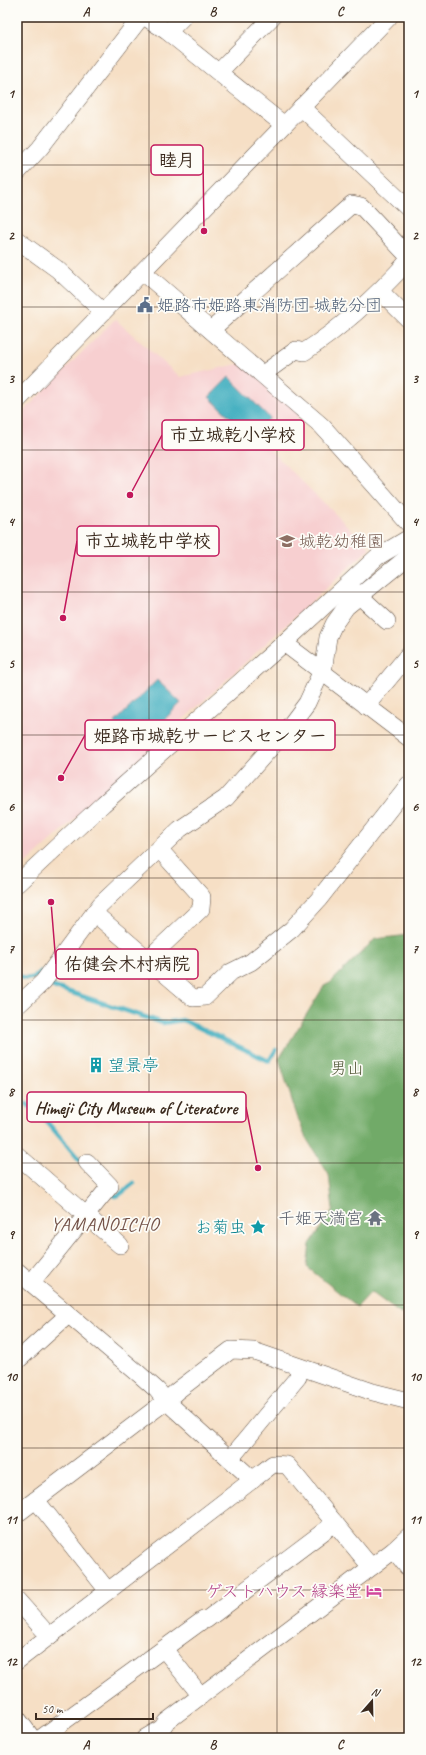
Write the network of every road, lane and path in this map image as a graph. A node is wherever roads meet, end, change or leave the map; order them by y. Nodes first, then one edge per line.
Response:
1 (141, 17) edge
2 (145, 17) edge
3 (183, 17) edge
4 (272, 17) edge
5 (389, 17) edge
6 (168, 32) junction
7 (219, 72) junction
8 (301, 108) junction
9 (284, 125) junction
10 (17, 173) edge
11 (409, 209) edge
12 (18, 244) edge
13 (409, 259) edge
14 (143, 272) junction
15 (380, 291) junction
16 (104, 312) junction
17 (409, 320) edge
18 (211, 330) junction
19 (263, 374) junction
20 (17, 401) edge
21 (409, 524) edge
22 (409, 538) edge
23 (409, 556) edge
24 (353, 591) junction
25 (387, 621) dead end
26 (284, 643) junction
27 (409, 654) edge
28 (318, 670) junction
29 (366, 706) junction
30 (409, 738) edge
31 (409, 784) edge
32 (158, 849) junction
33 (17, 884) edge
34 (94, 913) junction
35 (148, 959) junction
36 (17, 1006) edge
37 (17, 1155) edge
38 (87, 1162) dead end
39 (86, 1215) junction
40 (120, 1245) dead end
41 (17, 1271) edge
42 (31, 1284) junction
43 (68, 1315) junction
44 (17, 1361) edge
45 (299, 1367) junction
46 (166, 1401) junction
47 (409, 1401) edge
48 (230, 1459) junction
49 (253, 1480) junction
50 (36, 1500) junction
51 (17, 1514) edge
52 (335, 1523) junction
53 (409, 1536) edge
54 (394, 1550) junction
55 (370, 1567) junction
56 (409, 1568) edge
57 (108, 1591) junction
58 (17, 1600) edge
59 (49, 1636) junction
60 (164, 1649) junction
61 (17, 1661) edge
62 (200, 1696) junction
63 (17, 1718) edge
64 (164, 1733) edge
65 (32, 1738) edge
66 (41, 1738) edge
67 (145, 1738) edge

1 - 10 street
2 - 6 street
3 - 6 street
4 - 7 street
5 - 8 street
6 - 7 street
7 - 9 street
8 - 9 street
8 - 11 street
9 - 14 street
12 - 16 street
13 - 15 street
13 - 18 street
14 - 16 street
14 - 18 street
15 - 17 street
15 - 19 street
16 - 20 street
18 - 19 street
19 - 21 street
22 - 24 street
23 - 24 street
24 - 25 street
24 - 26 street
24 - 28 street
26 - 28 street
26 - 33 street
27 - 29 street
28 - 29 street
28 - 32 street
29 - 30 street
31 - 35 street
32 - 34 street
32 - 35 street
34 - 35 street
34 - 36 street
37 - 39 street
38 - 39 street
39 - 40 street
39 - 42 street
41 - 42 street
42 - 43 street
43 - 44 street
43 - 46 street
45 - 46 street
45 - 47 street
45 - 48 street
46 - 48 street
46 - 50 street
48 - 49 street
49 - 52 street
49 - 57 street
50 - 51 street
50 - 57 street
52 - 55 street
52 - 60 street
53 - 54 street
54 - 55 street
54 - 56 street
55 - 62 street
57 - 59 street
58 - 59 street
59 - 61 street
60 - 62 street
60 - 66 street
62 - 64 street
63 - 65 street
64 - 67 street

